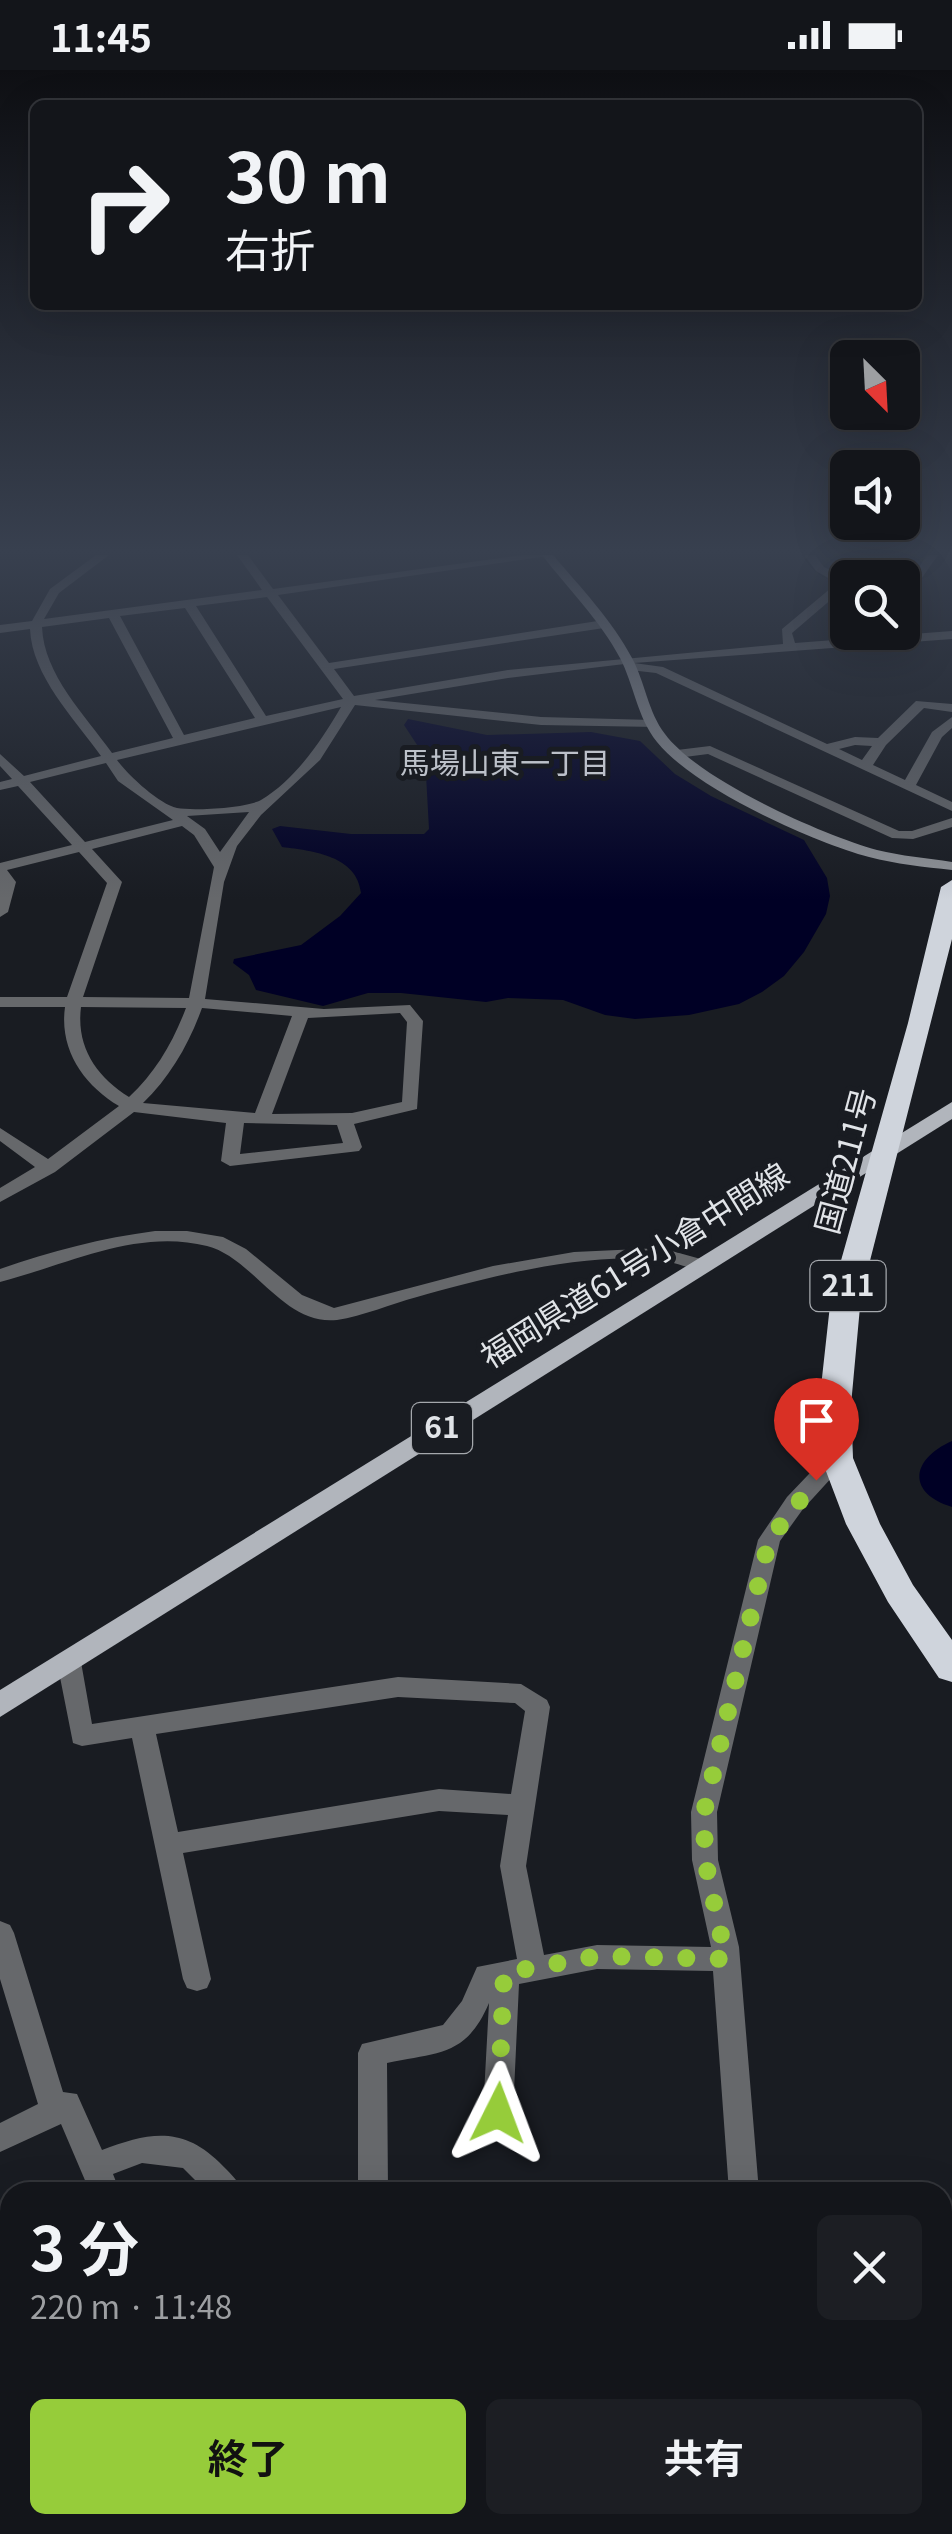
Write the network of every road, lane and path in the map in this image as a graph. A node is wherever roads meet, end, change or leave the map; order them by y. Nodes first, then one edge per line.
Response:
1 (48, 670) edge
2 (143, 670) edge
3 (231, 670) edge
4 (326, 670) edge
5 (564, 670) edge
6 (631, 670) edge
7 (659, 670) edge
8 (351, 701) junction
9 (952, 708) edge
10 (264, 721) junction
11 (952, 721) edge
12 (652, 724) junction
13 (181, 742) junction
14 (880, 742) junction
15 (826, 748) junction
16 (677, 754) junction
17 (0, 758) edge
18 (108, 760) junction
19 (866, 766) junction
20 (20, 781) junction
21 (2, 786) edge
22 (908, 786) junction
23 (264, 805) junction
24 (952, 807) edge
25 (179, 817) junction
26 (952, 822) edge
27 (80, 846) junction
28 (952, 866) edge
29 (0, 868) edge
30 (222, 868) junction
31 (952, 887) edge
32 (0, 912) edge
33 (74, 1001) junction
34 (0, 1002) edge
35 (196, 1004) junction
36 (300, 1013) junction
37 (133, 1107) junction
38 (952, 1109) edge
39 (236, 1116) junction
40 (262, 1117) junction
41 (344, 1120) junction
42 (0, 1132) edge
43 (885, 1151) junction
44 (48, 1168) junction
45 (0, 1196) edge
46 (701, 1265) junction
47 (0, 1276) edge
48 (838, 1458) junction
49 (69, 1662) junction
50 (952, 1668) edge
51 (0, 1706) edge
52 (142, 1727) junction
53 (522, 1805) junction
54 (167, 1846) junction
55 (0, 1933) edge
56 (726, 1959) junction
57 (519, 1971) junction
58 (197, 1979) dead end
59 (55, 2112) junction
60 (498, 2113) dead end
61 (0, 2138) edge
62 (99, 2180) edge
63 (218, 2182) edge
64 (373, 2182) edge
65 (743, 2182) edge

1 - 18 street
2 - 13 street
3 - 10 street
4 - 8 street
5 - 8 street
6 - 12 street
7 - 15 street
8 - 10 street
8 - 12 street
8 - 23 street
9 - 14 street
10 - 13 street
11 - 22 street
12 - 16 street
13 - 18 street
14 - 15 street
14 - 19 street
15 - 19 street
16 - 26 street
16 - 28 street
17 - 20 street
18 - 20 street
18 - 25 street
19 - 22 street
20 - 21 street
20 - 27 street
22 - 24 street
23 - 25 street
23 - 30 street
25 - 27 street
25 - 30 street
27 - 29 street
27 - 33 street
29 - 32 street
30 - 35 street
31 - 43 highway, 国道211号 / 211
33 - 34 street
33 - 35 street
33 - 37 street
35 - 36 street
35 - 37 street
36 - 40 street
36 - 41 street
37 - 39 street
37 - 44 street
38 - 43 main road, 福岡県道61号小倉中間線 / 61
39 - 40 street
39 - 41 street
40 - 41 street
42 - 44 street
43 - 46 main road, 福岡県道61号小倉中間線 / 61
43 - 48 highway, 国道211号 / 211
44 - 45 street
46 - 47 street
46 - 49 main road, 福岡県道61号小倉中間線 / 61
48 - 50 highway, 国道211号 / 211
48 - 56 street
49 - 51 main road, 福岡県道61号小倉中間線 / 61
49 - 52 street
52 - 53 street
52 - 54 street
53 - 54 street
53 - 57 street
54 - 58 street
55 - 59 street
56 - 57 street
56 - 65 street
57 - 60 street
57 - 64 street
59 - 61 street
59 - 62 street
62 - 63 street

